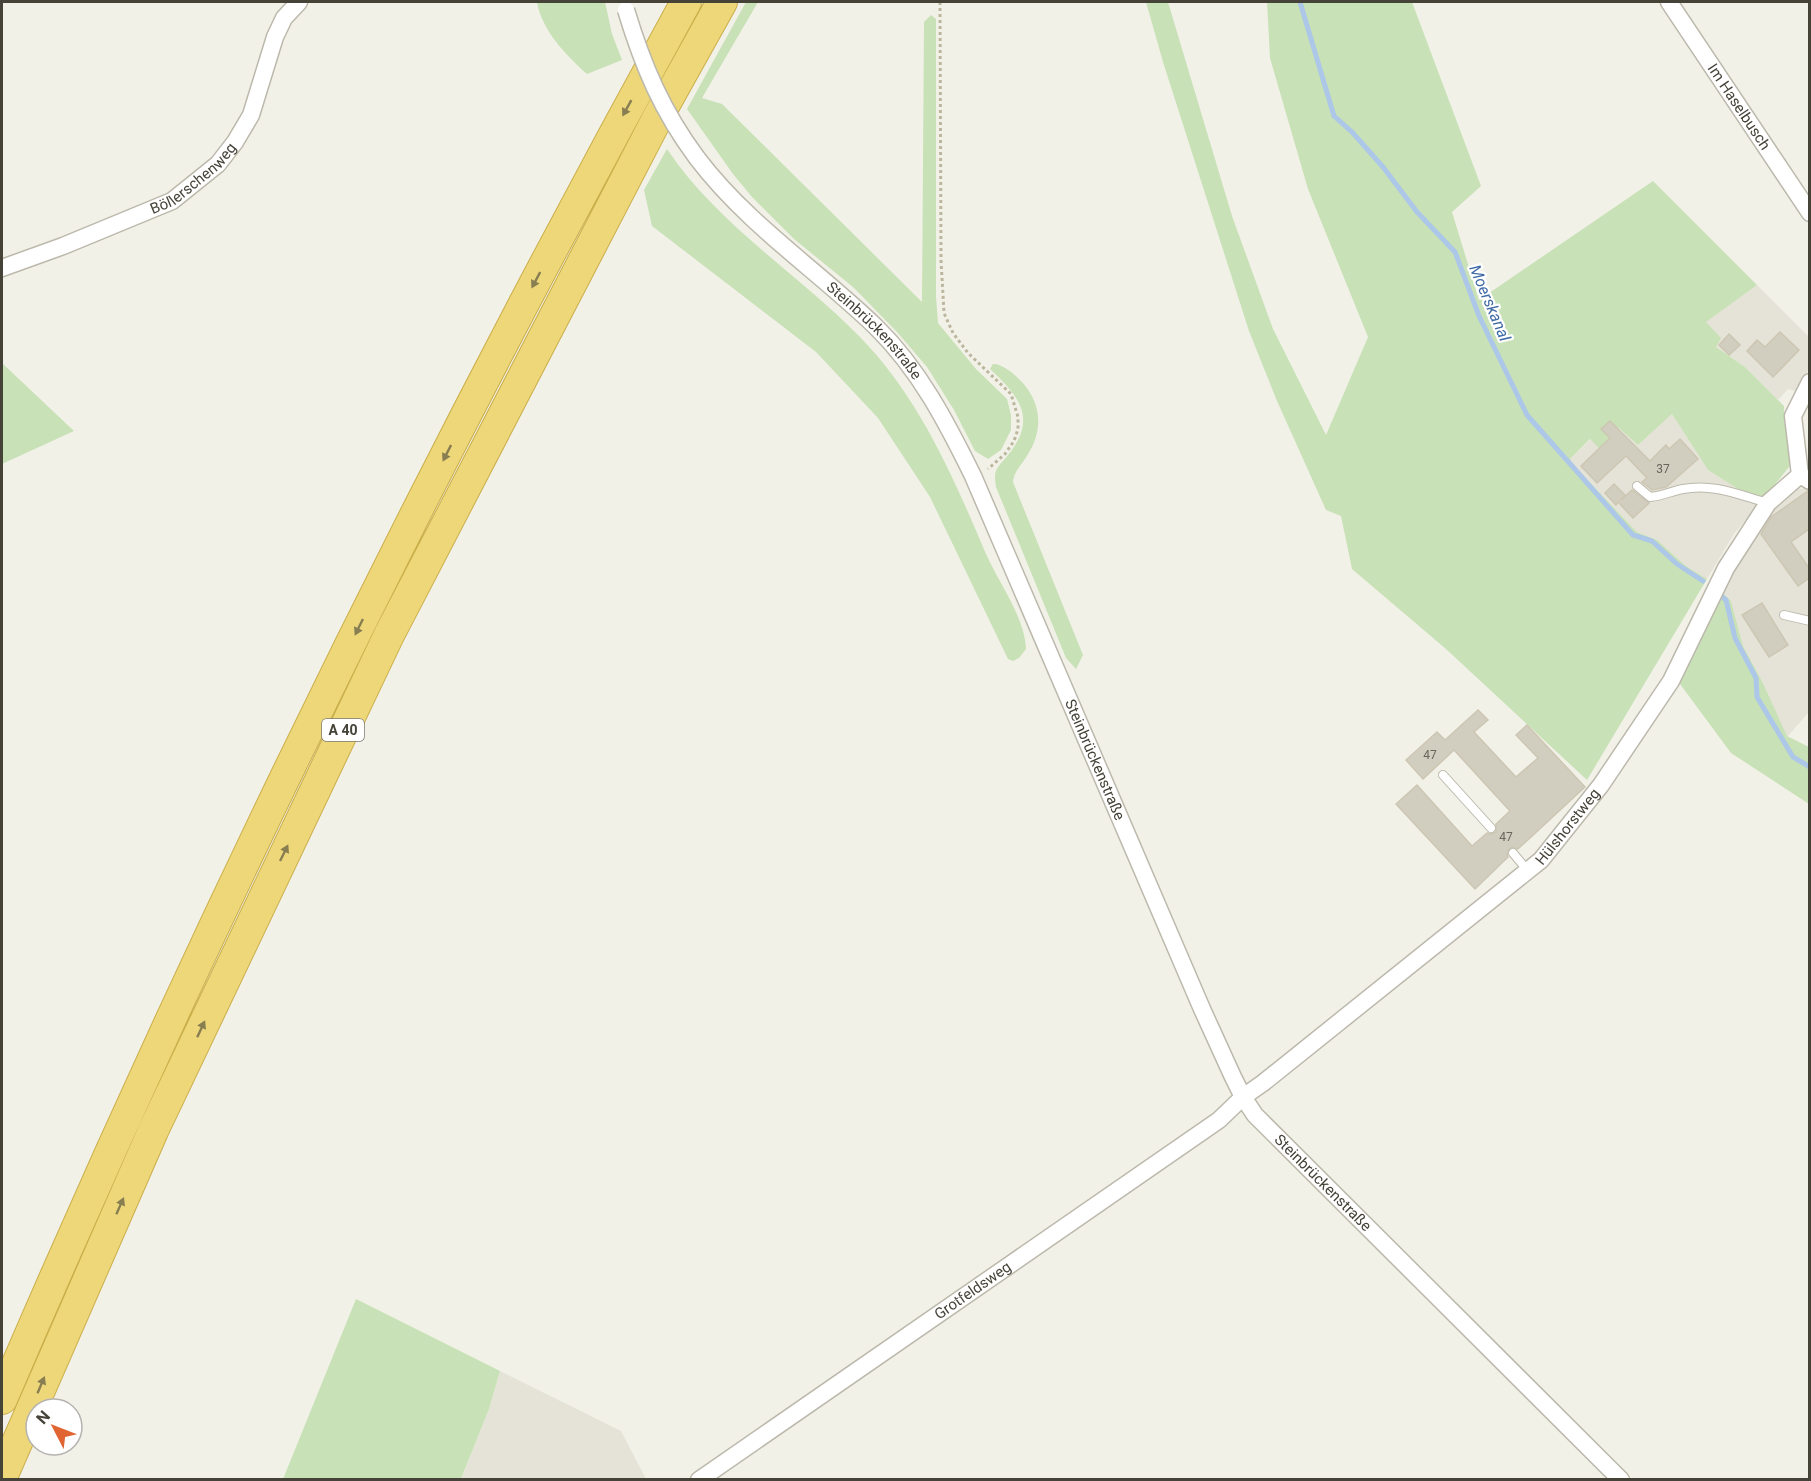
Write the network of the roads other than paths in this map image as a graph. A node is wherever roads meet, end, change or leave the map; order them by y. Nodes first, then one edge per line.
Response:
1 (299, 2) edge
2 (686, 2) edge
3 (722, 2) edge
4 (1669, 2) edge
5 (625, 6) edge
6 (1809, 213) edge
7 (2, 268) edge
8 (1809, 382) edge
9 (1805, 478) edge
10 (1637, 486) dead end
11 (1768, 503) junction
12 (1784, 615) dead end
13 (1809, 621) edge
14 (1443, 775) dead end
15 (1491, 828) dead end
16 (1513, 853) dead end
17 (1528, 871) junction
18 (1243, 1097) junction
19 (2, 1399) edge
20 (2, 1477) edge
21 (699, 1479) edge
22 (1621, 1479) edge

1 - 7 street, Böllerschenweg
2 -> 19 highway, A 40
20 -> 3 highway, A 40
4 - 6 street, Im Haselbusch
5 - 18 street, Steinbrückenstraße, bridge
8 - 9 street, Hülshorstweg
9 - 11 street, Hülshorstweg
10 - 11 lane
11 - 17 street, Hülshorstweg
12 - 13 lane
14 - 15 lane
16 - 17 lane
17 - 18 street, Hülshorstweg
18 - 21 street, Grotfeldsweg
18 - 22 street, Steinbrückenstraße

